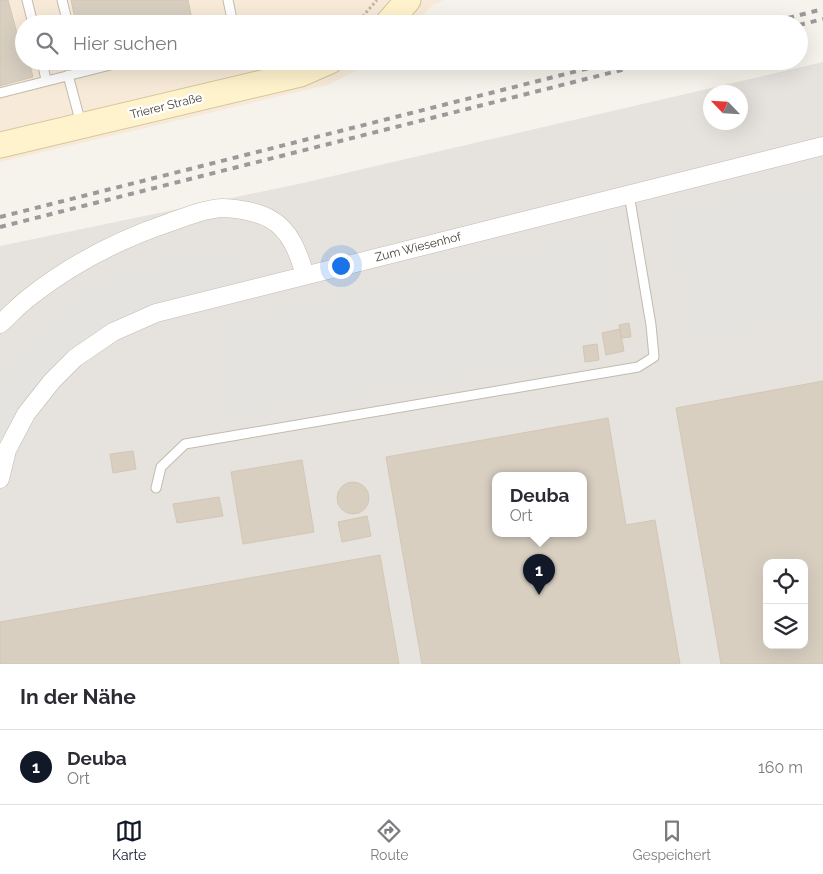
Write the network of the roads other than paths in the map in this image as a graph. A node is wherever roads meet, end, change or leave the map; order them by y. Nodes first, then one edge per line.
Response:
1 (27, 0) edge
2 (62, 0) edge
3 (228, 0) edge
4 (392, 0) edge
5 (408, 0) edge
6 (31, 15) edge
7 (66, 15) edge
8 (231, 15) edge
9 (381, 15) edge
10 (395, 15) edge
11 (44, 70) edge
12 (88, 70) edge
13 (309, 70) edge
14 (79, 72) joint
15 (68, 75) junction
16 (46, 80) junction
17 (0, 93) edge
18 (82, 127) junction
19 (0, 145) edge
20 (823, 146) edge
21 (629, 194) junction
22 (305, 275) junction
23 (0, 324) edge
24 (0, 479) edge
25 (156, 488) dead end

1 - 6 lane
2 - 7 lane
3 - 8 lane
4 - 9 street
5 - 10 street
11 - 16 lane
12 - 14 lane
13 - 18 street, Trierer Straße
14 - 15 lane
15 - 16 lane
15 - 18 lane
16 - 17 lane
18 - 19 street, Trierer Straße
20 - 21 street, Zum Wiesenhof
21 - 22 street, Zum Wiesenhof
21 - 25 lane
22 - 23 street
22 - 24 street, Zum Wiesenhof

